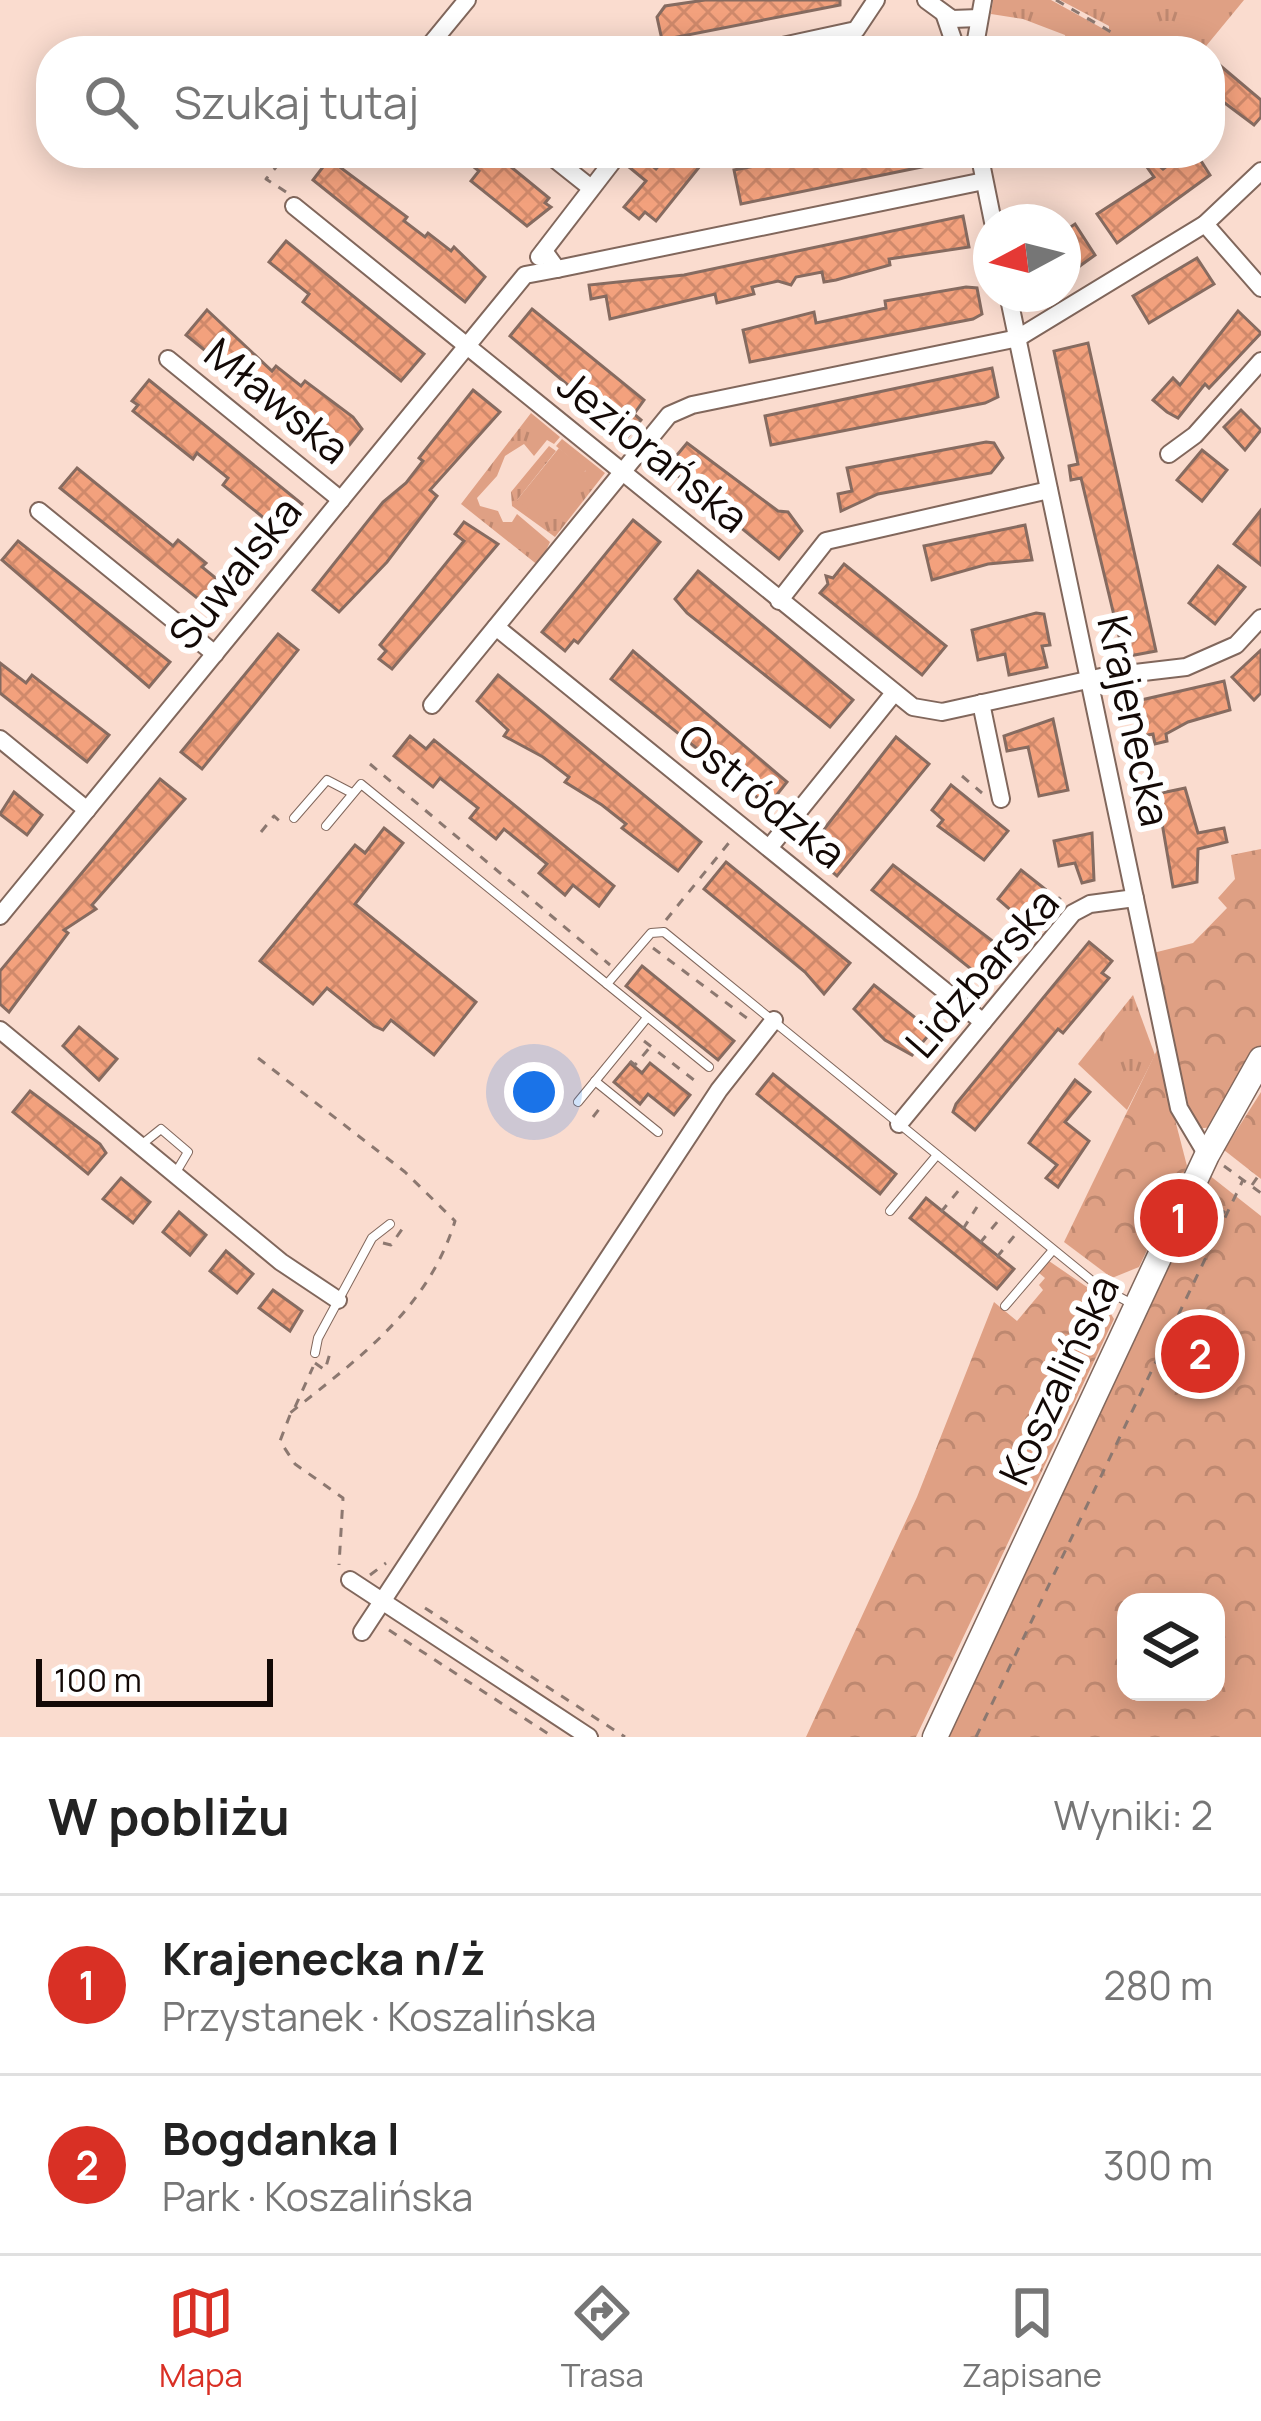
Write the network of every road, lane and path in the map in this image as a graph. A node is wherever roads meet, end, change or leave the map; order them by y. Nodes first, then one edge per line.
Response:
1 (467, 0) edge
2 (877, 0) edge
3 (926, 0) edge
4 (1056, 0) edge
5 (981, 9) edge
6 (945, 16) junction
7 (1111, 32) dead end
8 (435, 36) edge
9 (829, 36) edge
10 (952, 36) edge
11 (275, 168) edge
12 (565, 168) edge
13 (607, 168) edge
14 (982, 168) edge
15 (1261, 171) edge
16 (985, 181) junction
17 (590, 188) junction
18 (989, 204) edge
19 (294, 206) joint
20 (1205, 224) junction
21 (544, 251) junction
22 (556, 269) junction
23 (525, 275) junction
24 (1261, 288) edge
25 (1012, 312) edge
26 (1018, 338) junction
27 (467, 346) junction
28 (168, 359) dead end
29 (1261, 361) edge
30 (1169, 454) dead end
31 (623, 472) junction
32 (1049, 490) junction
33 (341, 500) junction
34 (39, 511) dead end
35 (779, 602) junction
36 (1261, 617) edge
37 (496, 627) junction
38 (215, 654) junction
39 (1089, 679) junction
40 (895, 693) junction
41 (981, 703) junction
42 (432, 705) dead end
43 (0, 739) edge
44 (370, 764) dead end
45 (352, 793) junction
46 (1001, 799) dead end
47 (87, 810) junction
48 (294, 818) dead end
49 (326, 826) dead end
50 (742, 826) junction
51 (769, 848) junction
52 (1135, 898) junction
53 (0, 916) edge
54 (657, 930) junction
55 (647, 950) dead end
56 (618, 972) junction
57 (607, 984) junction
58 (646, 1019) junction
59 (983, 1022) junction
60 (771, 1024) junction
61 (0, 1030) edge
62 (664, 1030) junction
63 (644, 1041) dead end
64 (652, 1046) junction
65 (619, 1052) junction
66 (1261, 1059) edge
67 (710, 1067) dead end
68 (595, 1081) junction
69 (699, 1084) dead end
70 (611, 1094) junction
71 (578, 1102) dead end
72 (593, 1117) dead end
73 (899, 1124) junction
74 (658, 1132) dead end
75 (140, 1145) junction
76 (937, 1155) junction
77 (1208, 1155) junction
78 (1261, 1172) edge
79 (175, 1175) junction
80 (1243, 1180) junction
81 (1251, 1186) junction
82 (961, 1188) dead end
83 (1201, 1191) dead end
84 (1261, 1193) edge
85 (980, 1204) dead end
86 (890, 1211) dead end
87 (941, 1212) dead end
88 (1226, 1214) junction
89 (999, 1219) dead end
90 (389, 1224) dead end
91 (961, 1227) dead end
92 (1016, 1234) dead end
93 (980, 1244) dead end
94 (1053, 1250) junction
95 (997, 1257) dead end
96 (338, 1300) junction
97 (1006, 1306) dead end
98 (1137, 1307) junction
99 (315, 1353) joint
100 (350, 1580) joint
101 (408, 1597) dead end
102 (381, 1603) junction
103 (388, 1630) dead end
104 (362, 1632) dead end
105 (553, 1737) edge
106 (589, 1737) edge
107 (626, 1737) edge
108 (935, 1737) edge
109 (976, 1737) edge

1 - 8 street
2 - 9 street
3 - 6 street
4 - 7 path
5 - 6 street
6 - 10 street
11 - 19 path
12 - 17 street
13 - 17 street, Suwalska
14 - 16 street
15 - 20 street
16 - 18 street
16 - 22 street
17 - 21 street, Suwalska
19 - 27 street, Jeziorańska
20 - 24 street
20 - 26 street
21 - 22 street
21 - 23 street, Suwalska
22 - 23 street
23 - 27 street, Suwalska
25 - 26 street, Krajenecka
26 - 31 street
26 - 32 street, Krajenecka
27 - 31 street, Jeziorańska
27 - 33 street, Suwalska
28 - 33 street, Mławska
29 - 30 street
31 - 35 street, Jeziorańska
31 - 37 street
32 - 35 street
32 - 39 street, Krajenecka
33 - 38 street, Suwalska
34 - 38 street
35 - 40 street, Jeziorańska
36 - 39 street, Jeziorańska
37 - 42 street
37 - 50 street, Ostródzka
38 - 47 street, Suwalska
39 - 41 street, Jeziorańska
39 - 52 street, Krajenecka
40 - 41 street, Jeziorańska
40 - 51 street
41 - 46 street
43 - 47 street
44 - 56 path
45 - 48 lane
45 - 49 lane
45 - 57 lane
47 - 53 street, Suwalska
50 - 51 street, Ostródzka
50 - 54 path
51 - 59 street, Ostródzka
52 - 59 street, Lidzbarska
52 - 77 street, Krajenecka
54 - 56 lane
54 - 60 lane
55 - 60 path
56 - 57 lane
57 - 58 lane
58 - 62 lane
58 - 65 lane
59 - 73 street, Lidzbarska
60 - 73 lane
60 - 102 street
61 - 75 street
62 - 64 path
62 - 67 lane
63 - 64 path
64 - 65 path
64 - 69 path
65 - 68 lane
66 - 77 street, Koszalińska
68 - 70 lane
68 - 71 lane
70 - 72 path
70 - 74 lane
73 - 76 lane
75 - 79 street
75 - 79 lane
76 - 86 lane
76 - 94 lane
77 - 80 path
77 - 98 street, Koszalińska
78 - 81 path
79 - 96 street
80 - 81 path
80 - 88 path
81 - 84 path
82 - 87 path
83 - 88 path
85 - 91 path
88 - 109 path
89 - 93 path
90 - 96 lane
92 - 95 path
94 - 97 lane
94 - 98 lane
96 - 99 lane
98 - 108 street, Koszalińska
99 - 100 path
100 - 102 street
101 - 107 path
102 - 104 street
102 - 106 street
103 - 105 path

